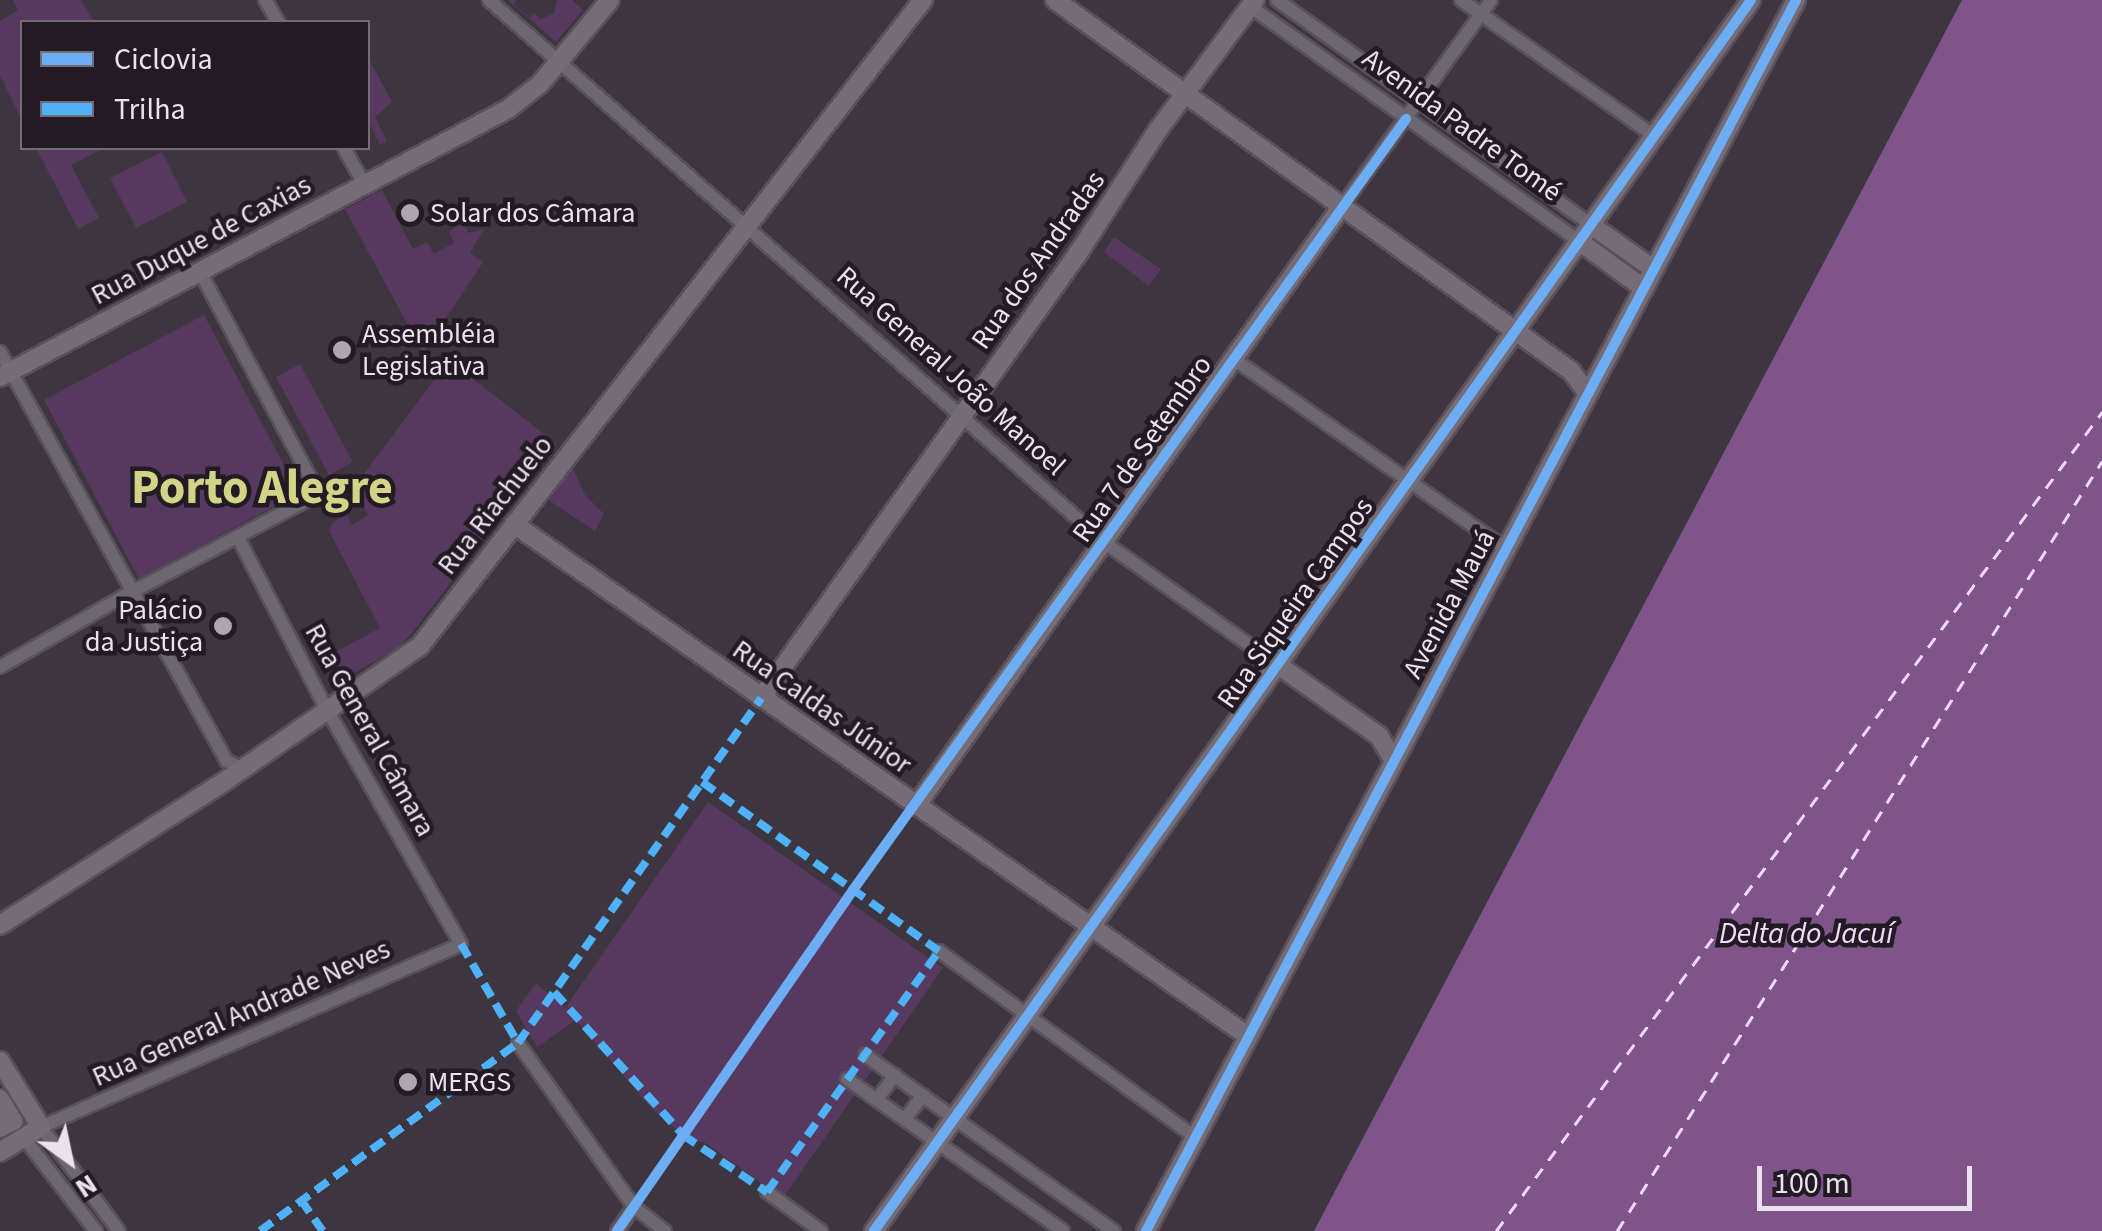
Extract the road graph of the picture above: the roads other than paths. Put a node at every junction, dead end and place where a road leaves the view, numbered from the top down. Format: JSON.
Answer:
{"nodes":[{"id":1,"x":489,"y":0,"type":"edge"},
{"id":2,"x":610,"y":0,"type":"edge"},
{"id":3,"x":923,"y":0,"type":"edge"},
{"id":4,"x":1055,"y":0,"type":"edge"},
{"id":5,"x":1277,"y":0,"type":"edge"},
{"id":6,"x":1461,"y":0,"type":"edge"},
{"id":7,"x":1491,"y":0,"type":"edge"},
{"id":8,"x":1751,"y":0,"type":"edge"},
{"id":9,"x":1796,"y":0,"type":"edge"},
{"id":10,"x":1253,"y":3,"type":"edge"},
{"id":11,"x":1481,"y":14,"type":"junction"},
{"id":12,"x":1342,"y":46,"type":"junction"},
{"id":13,"x":560,"y":61,"type":"junction"},
{"id":14,"x":1330,"y":63,"type":"junction"},
{"id":15,"x":1188,"y":97,"type":"junction"},
{"id":16,"x":1418,"y":102,"type":"junction"},
{"id":17,"x":1406,"y":119,"type":"junction"},
{"id":18,"x":1656,"y":137,"type":"junction"},
{"id":19,"x":345,"y":150,"type":"edge"},
{"id":20,"x":1492,"y":155,"type":"junction"},
{"id":21,"x":1480,"y":172,"type":"junction"},
{"id":22,"x":1529,"y":181,"type":"junction"},
{"id":23,"x":364,"y":184,"type":"junction"},
{"id":24,"x":1517,"y":199,"type":"junction"},
{"id":25,"x":1342,"y":206,"type":"junction"},
{"id":26,"x":1592,"y":225,"type":"junction"},
{"id":27,"x":748,"y":226,"type":"junction"},
{"id":28,"x":1580,"y":242,"type":"junction"},
{"id":29,"x":1652,"y":268,"type":"junction"},
{"id":30,"x":200,"y":272,"type":"junction"},
{"id":31,"x":1642,"y":287,"type":"junction"},
{"id":32,"x":1515,"y":332,"type":"junction"},
{"id":33,"x":0,"y":352,"type":"edge"},
{"id":34,"x":1234,"y":359,"type":"junction"},
{"id":35,"x":5,"y":374,"type":"edge"},
{"id":36,"x":1586,"y":391,"type":"junction"},
{"id":37,"x":961,"y":419,"type":"junction"},
{"id":38,"x":1409,"y":482,"type":"junction"},
{"id":39,"x":514,"y":524,"type":"junction"},
{"id":40,"x":238,"y":538,"type":"junction"},
{"id":41,"x":1104,"y":542,"type":"junction"},
{"id":42,"x":1505,"y":548,"type":"junction"},
{"id":43,"x":132,"y":592,"type":"junction"},
{"id":44,"x":1278,"y":665,"type":"junction"},
{"id":45,"x":0,"y":667,"type":"edge"},
{"id":46,"x":761,"y":698,"type":"junction"},
{"id":47,"x":328,"y":712,"type":"junction"},
{"id":48,"x":1393,"y":759,"type":"junction"},
{"id":49,"x":243,"y":768,"type":"junction"},
{"id":50,"x":916,"y":806,"type":"junction"},
{"id":51,"x":0,"y":925,"type":"edge"},
{"id":52,"x":1091,"y":927,"type":"junction"},
{"id":53,"x":462,"y":944,"type":"joint"},
{"id":54,"x":940,"y":952,"type":"dead end"},
{"id":55,"x":1028,"y":1016,"type":"junction"},
{"id":56,"x":1248,"y":1036,"type":"junction"},
{"id":57,"x":518,"y":1042,"type":"dead end"},
{"id":58,"x":865,"y":1054,"type":"dead end"},
{"id":59,"x":0,"y":1061,"type":"edge"},
{"id":60,"x":895,"y":1075,"type":"junction"},
{"id":61,"x":847,"y":1079,"type":"dead end"},
{"id":62,"x":923,"y":1095,"type":"junction"},
{"id":63,"x":0,"y":1098,"type":"edge"},
{"id":64,"x":877,"y":1100,"type":"junction"},
{"id":65,"x":955,"y":1118,"type":"junction"},
{"id":66,"x":906,"y":1120,"type":"junction"},
{"id":67,"x":7,"y":1125,"type":"edge"},
{"id":68,"x":40,"y":1126,"type":"junction"},
{"id":69,"x":1195,"y":1136,"type":"junction"},
{"id":70,"x":24,"y":1138,"type":"junction"},
{"id":71,"x":938,"y":1142,"type":"junction"},
{"id":72,"x":0,"y":1152,"type":"edge"},
{"id":73,"x":767,"y":1192,"type":"dead end"},
{"id":74,"x":634,"y":1208,"type":"junction"},
{"id":75,"x":96,"y":1231,"type":"edge"},
{"id":76,"x":120,"y":1231,"type":"edge"},
{"id":77,"x":618,"y":1231,"type":"edge"},
{"id":78,"x":665,"y":1231,"type":"edge"},
{"id":79,"x":821,"y":1231,"type":"edge"},
{"id":80,"x":874,"y":1231,"type":"edge"},
{"id":81,"x":1063,"y":1231,"type":"edge"},
{"id":82,"x":1114,"y":1231,"type":"edge"},
{"id":83,"x":1146,"y":1231,"type":"edge"}],
"edges":[{"from":1,"to":13,"type":"street","name":"Rua General João Manoel"},
{"from":2,"to":13,"type":"street","name":"Rua Duque de Caxias"},
{"from":3,"to":27,"type":"street","name":"Rua Riachuelo"},
{"from":4,"to":15,"type":"street"},
{"from":5,"to":12,"type":"street","name":"Avenida Padre Tomé"},
{"from":6,"to":11,"type":"street"},
{"from":7,"to":11,"type":"street","name":"Rua 7 de Setembro"},
{"from":8,"to":18,"type":"street","name":"Rua Siqueira Campos"},
{"from":9,"to":29,"type":"street","name":"Avenida Mauá"},
{"from":10,"to":14,"type":"street","name":"Avenida Padre Tomé"},
{"from":10,"to":15,"type":"street","name":"Rua dos Andradas"},
{"from":11,"to":16,"type":"street","name":"Rua 7 de Setembro"},
{"from":11,"to":18,"type":"street"},
{"from":12,"to":14,"type":"street"},
{"from":12,"to":16,"type":"street","name":"Avenida Padre Tomé"},
{"from":13,"to":23,"type":"street","name":"Rua Duque de Caxias"},
{"from":13,"to":27,"type":"street","name":"Rua General João Manoel"},
{"from":14,"to":17,"type":"street","name":"Avenida Padre Tomé"},
{"from":15,"to":25,"type":"street"},
{"from":15,"to":37,"type":"street","name":"Rua dos Andradas"},
{"from":16,"to":17,"type":"street","name":"Rua 7 de Setembro"},
{"from":16,"to":20,"type":"street","name":"Avenida Padre Tomé"},
{"from":17,"to":21,"type":"street","name":"Avenida Padre Tomé"},
{"from":17,"to":25,"type":"street","name":"Rua 7 de Setembro"},
{"from":18,"to":26,"type":"street","name":"Rua Siqueira Campos"},
{"from":19,"to":23,"type":"street"},
{"from":20,"to":21,"type":"street"},
{"from":20,"to":22,"type":"street","name":"Avenida Padre Tomé"},
{"from":21,"to":24,"type":"street","name":"Avenida Padre Tomé"},
{"from":22,"to":24,"type":"street"},
{"from":22,"to":26,"type":"street","name":"Avenida Padre Tomé"},
{"from":23,"to":30,"type":"street","name":"Rua Duque de Caxias"},
{"from":24,"to":28,"type":"street","name":"Avenida Padre Tomé"},
{"from":25,"to":32,"type":"street"},
{"from":25,"to":34,"type":"street","name":"Rua 7 de Setembro"},
{"from":26,"to":28,"type":"street","name":"Rua Siqueira Campos"},
{"from":26,"to":29,"type":"street","name":"Avenida Padre Tomé"},
{"from":27,"to":37,"type":"street","name":"Rua General João Manoel"},
{"from":27,"to":39,"type":"street","name":"Rua Riachuelo"},
{"from":28,"to":31,"type":"street","name":"Avenida Padre Tomé"},
{"from":28,"to":32,"type":"street","name":"Rua Siqueira Campos"},
{"from":29,"to":31,"type":"street","name":"Avenida Mauá"},
{"from":30,"to":35,"type":"street","name":"Rua Duque de Caxias"},
{"from":30,"to":40,"type":"street"},
{"from":31,"to":36,"type":"street","name":"Avenida Mauá"},
{"from":32,"to":36,"type":"street"},
{"from":32,"to":38,"type":"street","name":"Rua Siqueira Campos"},
{"from":33,"to":35,"type":"street"},
{"from":34,"to":38,"type":"street"},
{"from":34,"to":41,"type":"street","name":"Rua 7 de Setembro"},
{"from":35,"to":43,"type":"street"},
{"from":36,"to":42,"type":"street","name":"Avenida Mauá"},
{"from":37,"to":41,"type":"street","name":"Rua General João Manoel"},
{"from":37,"to":46,"type":"street","name":"Rua dos Andradas"},
{"from":38,"to":42,"type":"street"},
{"from":38,"to":44,"type":"street","name":"Rua Siqueira Campos"},
{"from":39,"to":46,"type":"street","name":"Rua Caldas Júnior"},
{"from":39,"to":47,"type":"street","name":"Rua Riachuelo"},
{"from":40,"to":43,"type":"street"},
{"from":40,"to":47,"type":"street","name":"Rua General Câmara"},
{"from":41,"to":44,"type":"street","name":"Rua General João Manoel"},
{"from":41,"to":50,"type":"street","name":"Rua 7 de Setembro"},
{"from":42,"to":48,"type":"street","name":"Avenida Mauá"},
{"from":43,"to":45,"type":"street"},
{"from":43,"to":49,"type":"street"},
{"from":44,"to":48,"type":"street","name":"Rua General João Manoel"},
{"from":44,"to":52,"type":"street","name":"Rua Siqueira Campos"},
{"from":46,"to":50,"type":"street","name":"Rua Caldas Júnior"},
{"from":47,"to":49,"type":"street","name":"Rua Riachuelo"},
{"from":47,"to":53,"type":"street","name":"Rua General Câmara"},
{"from":48,"to":56,"type":"street","name":"Avenida Mauá"},
{"from":49,"to":51,"type":"street","name":"Rua Riachuelo"},
{"from":50,"to":52,"type":"street","name":"Rua Caldas Júnior"},
{"from":52,"to":55,"type":"street","name":"Rua Siqueira Campos"},
{"from":52,"to":56,"type":"street","name":"Rua Caldas Júnior"},
{"from":53,"to":68,"type":"street","name":"Rua General Andrade Neves"},
{"from":54,"to":55,"type":"street"},
{"from":55,"to":65,"type":"street","name":"Rua Siqueira Campos"},
{"from":55,"to":69,"type":"street"},
{"from":56,"to":69,"type":"street","name":"Avenida Mauá"},
{"from":57,"to":74,"type":"street"},
{"from":58,"to":60,"type":"street"},
{"from":59,"to":68,"type":"street"},
{"from":60,"to":62,"type":"street"},
{"from":60,"to":64,"type":"street"},
{"from":61,"to":64,"type":"street"},
{"from":62,"to":65,"type":"street"},
{"from":62,"to":66,"type":"street"},
{"from":63,"to":67,"type":"street"},
{"from":64,"to":66,"type":"street"},
{"from":65,"to":71,"type":"street","name":"Rua Siqueira Campos"},
{"from":65,"to":82,"type":"street"},
{"from":66,"to":71,"type":"street"},
{"from":68,"to":70,"type":"street"},
{"from":68,"to":76,"type":"street"},
{"from":69,"to":83,"type":"street","name":"Avenida Mauá"},
{"from":70,"to":72,"type":"street"},
{"from":70,"to":75,"type":"street"},
{"from":71,"to":80,"type":"street","name":"Rua Siqueira Campos"},
{"from":71,"to":81,"type":"street"},
{"from":73,"to":79,"type":"street"},
{"from":74,"to":77,"type":"street"},
{"from":74,"to":78,"type":"street"}]}
